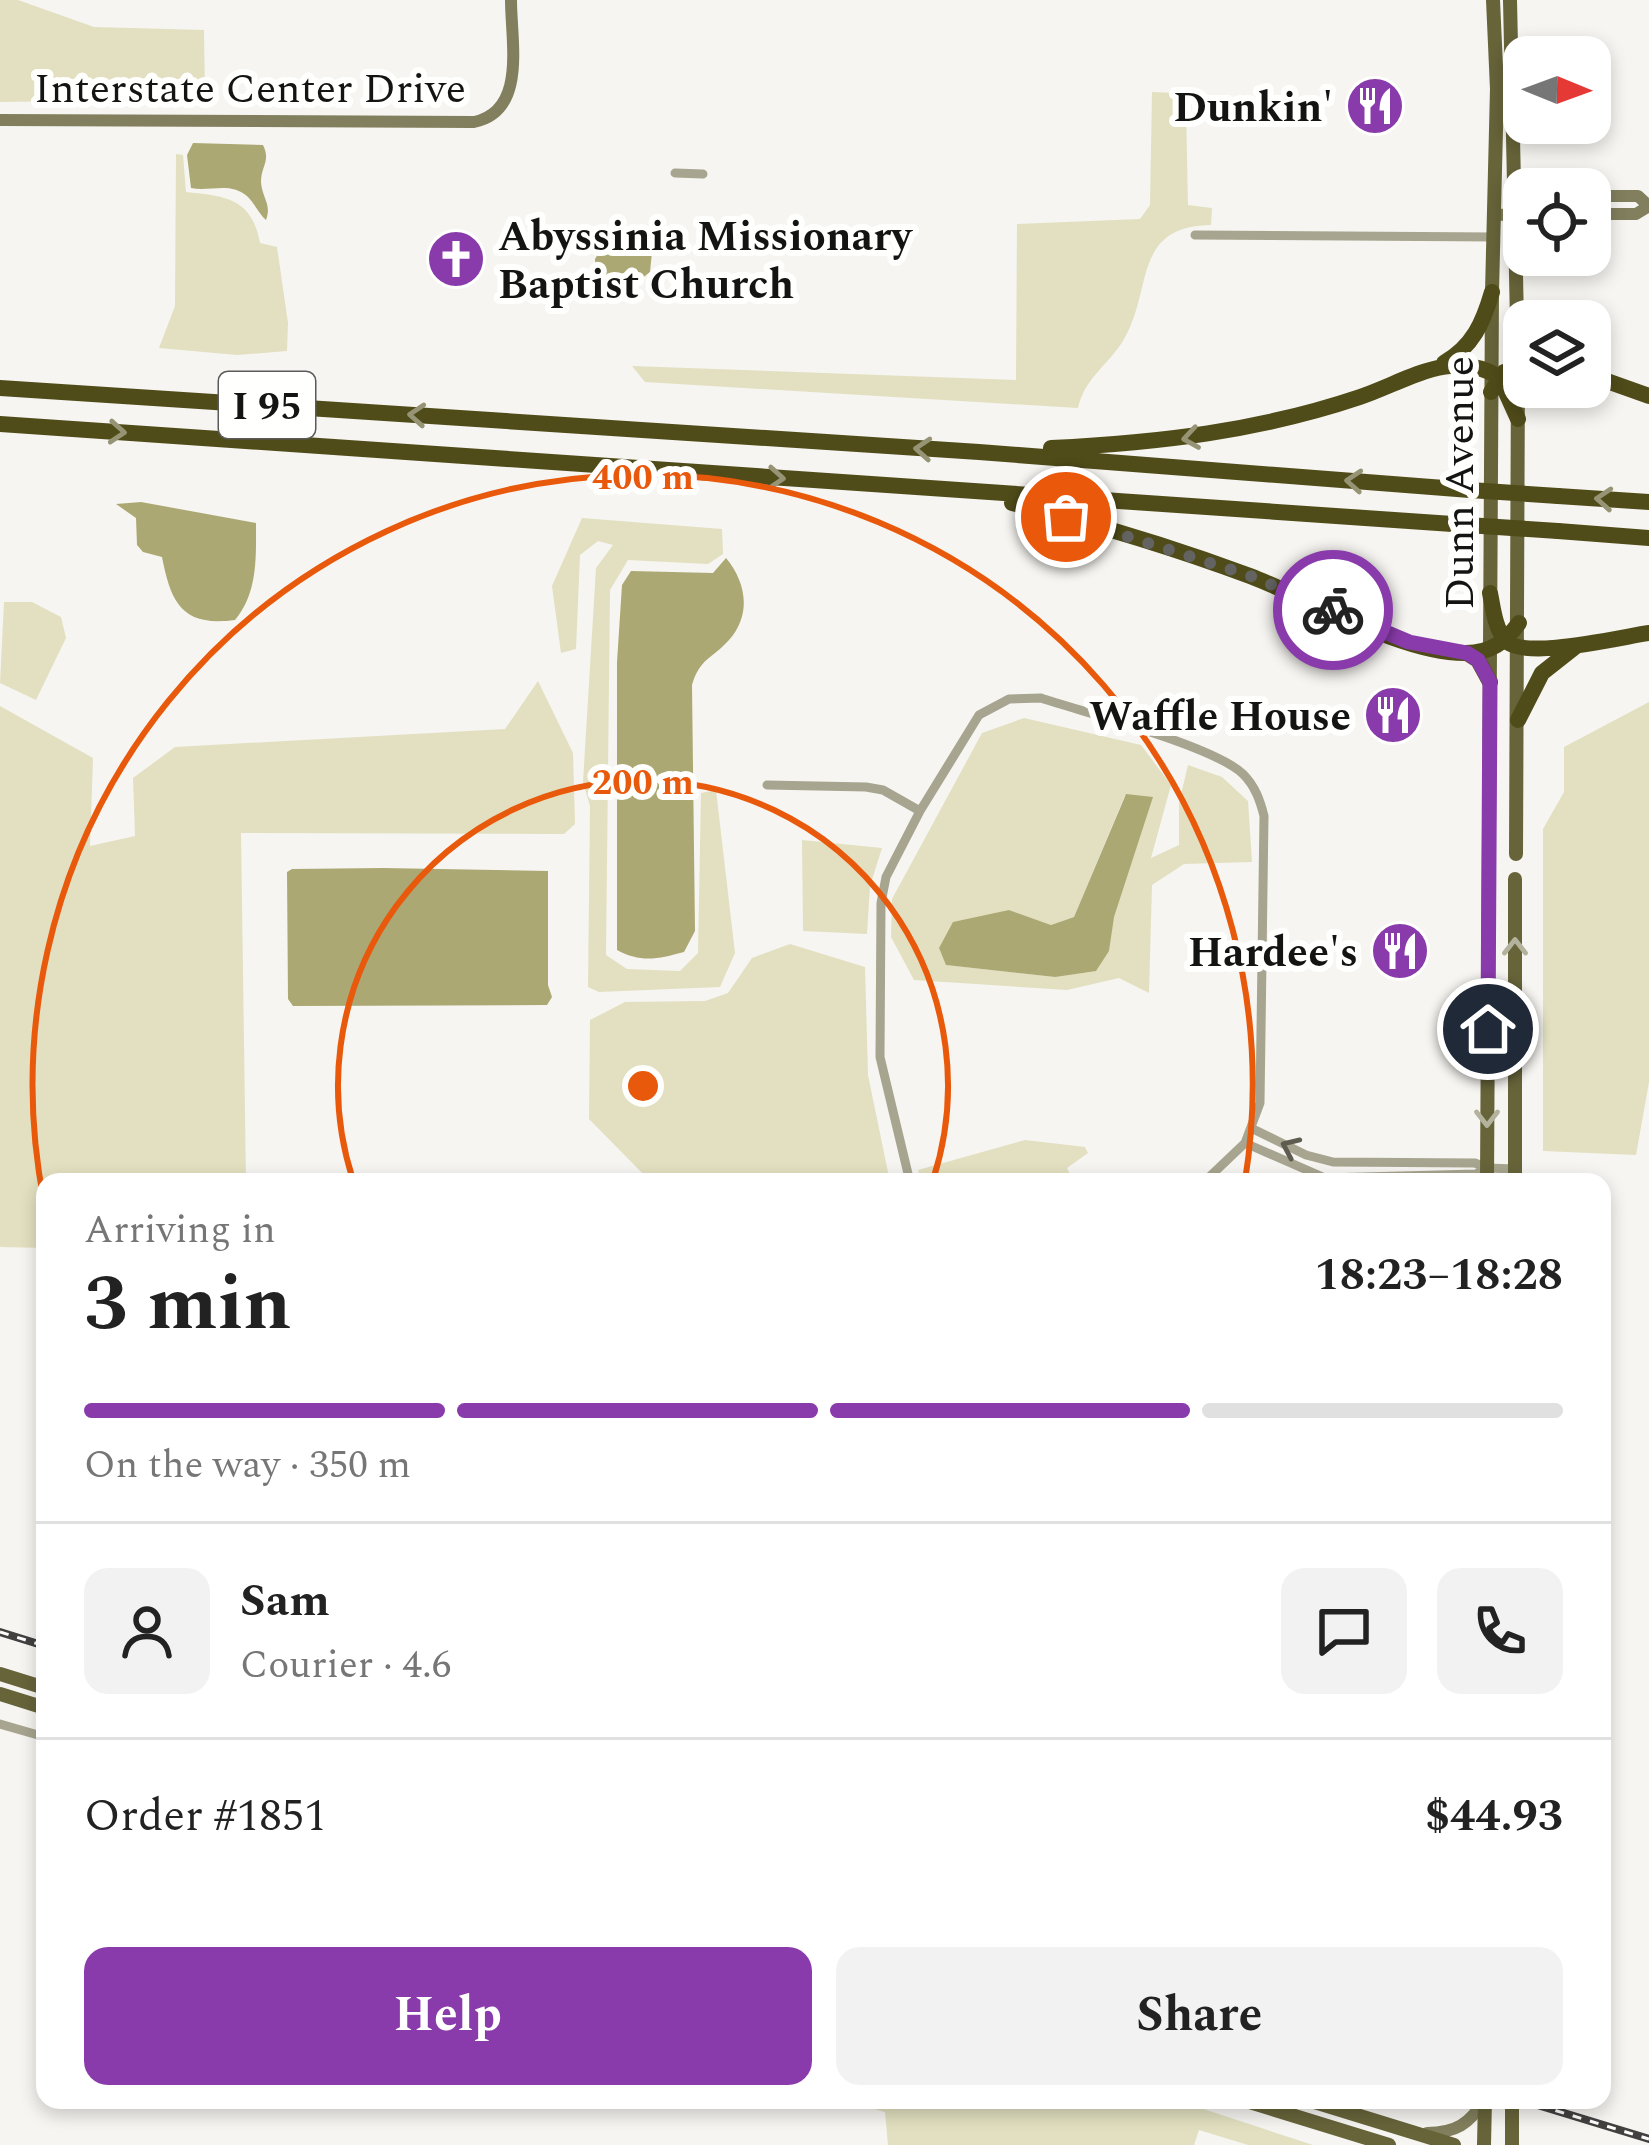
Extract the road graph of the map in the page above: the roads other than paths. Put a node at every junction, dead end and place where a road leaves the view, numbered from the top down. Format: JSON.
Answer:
{"nodes":[{"id":1,"x":511,"y":0,"type":"edge"},
{"id":2,"x":1493,"y":0,"type":"edge"},
{"id":3,"x":1510,"y":0,"type":"edge"},
{"id":4,"x":0,"y":120,"type":"edge"},
{"id":5,"x":1518,"y":168,"type":"edge"},
{"id":6,"x":675,"y":173,"type":"dead end"},
{"id":7,"x":704,"y":174,"type":"dead end"},
{"id":8,"x":1611,"y":196,"type":"edge"},
{"id":9,"x":1503,"y":204,"type":"edge"},
{"id":10,"x":1649,"y":206,"type":"edge"},
{"id":11,"x":1496,"y":207,"type":"junction"},
{"id":12,"x":1503,"y":209,"type":"edge"},
{"id":13,"x":1611,"y":214,"type":"edge"},
{"id":14,"x":1195,"y":235,"type":"dead end"},
{"id":15,"x":1495,"y":237,"type":"junction"},
{"id":16,"x":1492,"y":292,"type":"junction"},
{"id":17,"x":1435,"y":368,"type":"junction"},
{"id":18,"x":1503,"y":376,"type":"edge"},
{"id":19,"x":1494,"y":380,"type":"junction"},
{"id":20,"x":1611,"y":382,"type":"edge"},
{"id":21,"x":0,"y":388,"type":"edge"},
{"id":22,"x":1649,"y":396,"type":"edge"},
{"id":23,"x":1519,"y":408,"type":"edge"},
{"id":24,"x":1518,"y":418,"type":"junction"},
{"id":25,"x":0,"y":424,"type":"edge"},
{"id":26,"x":979,"y":452,"type":"junction"},
{"id":27,"x":970,"y":493,"type":"junction"},
{"id":28,"x":1649,"y":502,"type":"edge"},
{"id":29,"x":1649,"y":538,"type":"edge"},
{"id":30,"x":1490,"y":593,"type":"joint"},
{"id":31,"x":1519,"y":623,"type":"joint"},
{"id":32,"x":1649,"y":633,"type":"edge"},
{"id":33,"x":1581,"y":642,"type":"junction"},
{"id":34,"x":1505,"y":646,"type":"junction"},
{"id":35,"x":1467,"y":653,"type":"junction"},
{"id":36,"x":1490,"y":682,"type":"junction"},
{"id":37,"x":1518,"y":720,"type":"junction"},
{"id":38,"x":767,"y":785,"type":"dead end"},
{"id":39,"x":920,"y":811,"type":"junction"},
{"id":40,"x":1516,"y":854,"type":"joint"},
{"id":41,"x":1489,"y":879,"type":"junction"},
{"id":42,"x":1515,"y":879,"type":"junction"},
{"id":43,"x":1253,"y":1129,"type":"junction"},
{"id":44,"x":1245,"y":1143,"type":"junction"},
{"id":45,"x":908,"y":1173,"type":"edge"},
{"id":46,"x":1213,"y":1173,"type":"edge"},
{"id":47,"x":1314,"y":1173,"type":"edge"},
{"id":48,"x":1485,"y":1173,"type":"edge"},
{"id":49,"x":1487,"y":1173,"type":"edge"},
{"id":50,"x":1515,"y":1173,"type":"edge"},
{"id":51,"x":0,"y":1674,"type":"edge"},
{"id":52,"x":36,"y":1685,"type":"edge"},
{"id":53,"x":0,"y":1694,"type":"edge"},
{"id":54,"x":36,"y":1705,"type":"edge"},
{"id":55,"x":0,"y":1724,"type":"edge"},
{"id":56,"x":36,"y":1734,"type":"edge"},
{"id":57,"x":1272,"y":2109,"type":"edge"},
{"id":58,"x":1337,"y":2109,"type":"edge"},
{"id":59,"x":1478,"y":2109,"type":"edge"},
{"id":60,"x":1484,"y":2109,"type":"edge"},
{"id":61,"x":1512,"y":2109,"type":"edge"},
{"id":62,"x":1416,"y":2133,"type":"junction"},
{"id":63,"x":1389,"y":2145,"type":"edge"},
{"id":64,"x":1454,"y":2145,"type":"edge"},
{"id":65,"x":1484,"y":2145,"type":"edge"},
{"id":66,"x":1512,"y":2145,"type":"edge"}],
"edges":[{"from":1,"to":4,"type":"street","name":"Interstate Center Drive"},
{"from":2,"to":11,"type":"main road","name":"Dunn Avenue"},
{"from":3,"to":5,"type":"main road","name":"Dunn Avenue"},
{"from":6,"to":7,"type":"street"},
{"from":8,"to":10,"type":"street"},
{"from":9,"to":11,"type":"street"},
{"from":10,"to":13,"type":"street"},
{"from":11,"to":12,"type":"street"},
{"from":11,"to":15,"type":"main road","name":"Dunn Avenue"},
{"from":14,"to":15,"type":"street"},
{"from":15,"to":16,"type":"main road","name":"Dunn Avenue"},
{"from":16,"to":17,"type":"highway"},
{"from":16,"to":19,"type":"main road","name":"Dunn Avenue"},
{"from":17,"to":19,"type":"highway"},
{"from":17,"to":26,"type":"highway","one_way":true},
{"from":18,"to":19,"type":"highway"},
{"from":19,"to":24,"type":"highway"},
{"from":19,"to":30,"type":"main road","name":"Dunn Avenue"},
{"from":20,"to":22,"type":"highway"},
{"from":26,"to":21,"type":"highway","number":"I 95","one_way":true},
{"from":23,"to":24,"type":"main road","name":"Dunn Avenue"},
{"from":24,"to":31,"type":"main road","name":"Dunn Avenue"},
{"from":25,"to":27,"type":"highway","number":"I 95","one_way":true},
{"from":28,"to":26,"type":"highway","number":"I 95","one_way":true,"bridge":true},
{"from":27,"to":29,"type":"highway","number":"I 95","bridge":true},
{"from":27,"to":35,"type":"highway"},
{"from":30,"to":34,"type":"highway"},
{"from":31,"to":34,"type":"highway"},
{"from":32,"to":33,"type":"highway"},
{"from":33,"to":34,"type":"highway"},
{"from":33,"to":37,"type":"highway"},
{"from":34,"to":35,"type":"highway"},
{"from":34,"to":36,"type":"main road","name":"Dunn Avenue"},
{"from":34,"to":37,"type":"main road","name":"Dunn Avenue"},
{"from":35,"to":36,"type":"highway"},
{"from":36,"to":41,"type":"main road","name":"Dunn Avenue"},
{"from":37,"to":40,"type":"main road","name":"Dunn Avenue"},
{"from":38,"to":39,"type":"street"},
{"from":39,"to":43,"type":"street"},
{"from":39,"to":45,"type":"street"},
{"from":40,"to":42,"type":"street","name":"Dunn Avenue"},
{"from":41,"to":42,"type":"street"},
{"from":41,"to":49,"type":"main road","name":"Dunn Avenue","one_way":true},
{"from":50,"to":42,"type":"main road","name":"Dunn Avenue","one_way":true},
{"from":43,"to":44,"type":"street"},
{"from":48,"to":43,"type":"street","one_way":true},
{"from":44,"to":46,"type":"street"},
{"from":44,"to":47,"type":"street"},
{"from":51,"to":52,"type":"main road"},
{"from":53,"to":54,"type":"main road"},
{"from":55,"to":56,"type":"street"},
{"from":57,"to":63,"type":"main road"},
{"from":58,"to":62,"type":"main road"},
{"from":59,"to":62,"type":"street"},
{"from":60,"to":65,"type":"main road"},
{"from":61,"to":66,"type":"main road"},
{"from":62,"to":64,"type":"main road"}]}
